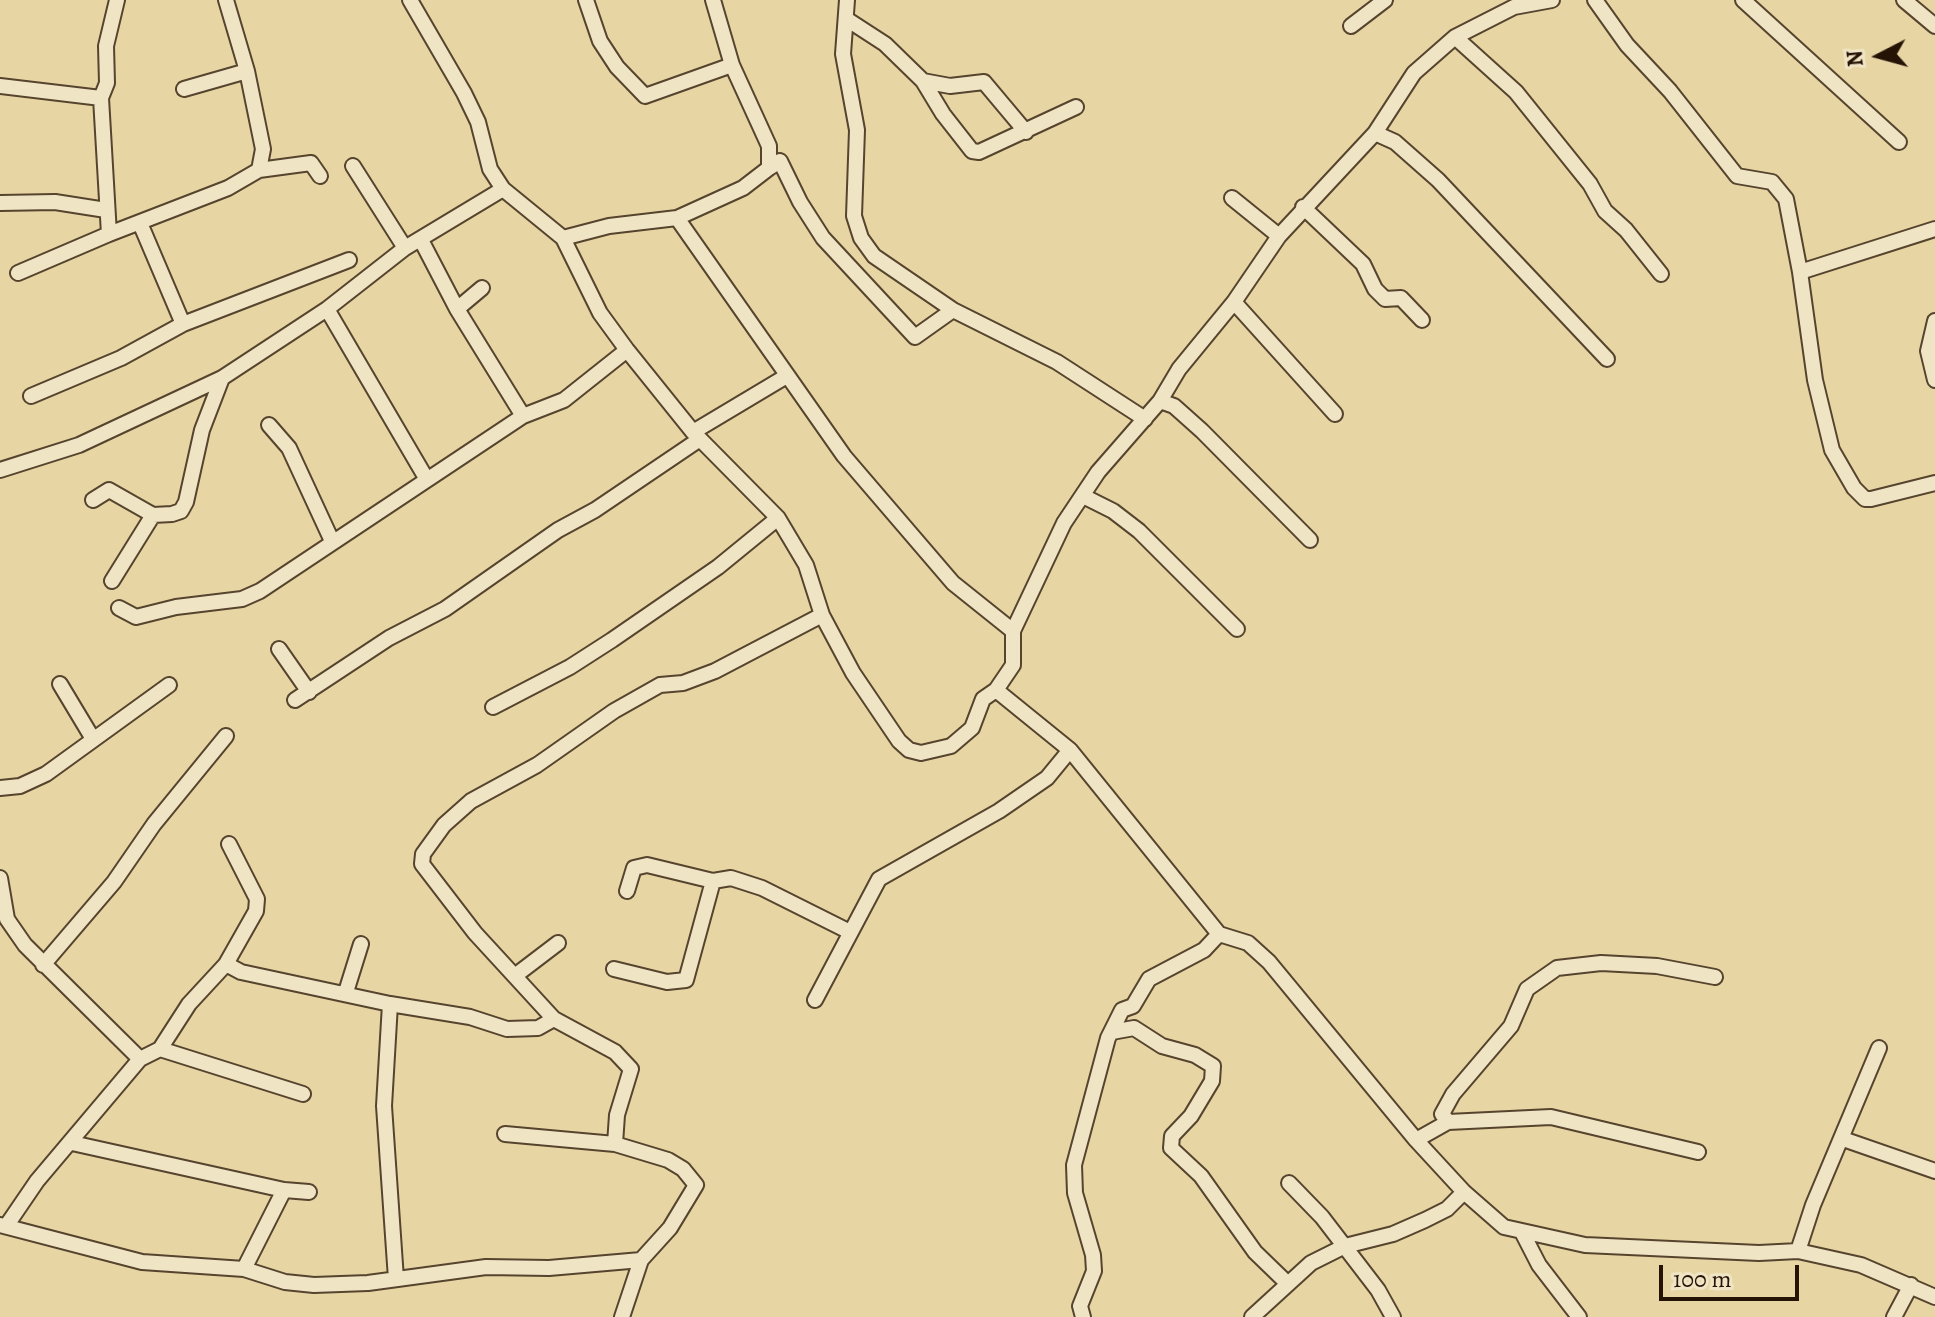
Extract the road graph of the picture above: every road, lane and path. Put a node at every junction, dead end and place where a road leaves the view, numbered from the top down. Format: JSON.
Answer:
{"nodes":[{"id":1,"x":117,"y":0,"type":"edge"},
{"id":2,"x":226,"y":0,"type":"edge"},
{"id":3,"x":410,"y":0,"type":"edge"},
{"id":4,"x":586,"y":0,"type":"edge"},
{"id":5,"x":713,"y":0,"type":"edge"},
{"id":6,"x":847,"y":0,"type":"edge"},
{"id":7,"x":1385,"y":0,"type":"edge"},
{"id":8,"x":1552,"y":0,"type":"edge"},
{"id":9,"x":1595,"y":0,"type":"edge"},
{"id":10,"x":1743,"y":0,"type":"edge"},
{"id":11,"x":1904,"y":0,"type":"edge"},
{"id":12,"x":848,"y":20,"type":"junction"},
{"id":13,"x":1351,"y":26,"type":"dead end"},
{"id":14,"x":1935,"y":26,"type":"edge"},
{"id":15,"x":1455,"y":37,"type":"junction"},
{"id":16,"x":732,"y":65,"type":"junction"},
{"id":17,"x":247,"y":71,"type":"junction"},
{"id":18,"x":923,"y":81,"type":"junction"},
{"id":19,"x":0,"y":86,"type":"edge"},
{"id":20,"x":184,"y":89,"type":"dead end"},
{"id":21,"x":101,"y":98,"type":"junction"},
{"id":22,"x":1076,"y":107,"type":"dead end"},
{"id":23,"x":1026,"y":132,"type":"junction"},
{"id":24,"x":1375,"y":133,"type":"junction"},
{"id":25,"x":1899,"y":142,"type":"dead end"},
{"id":26,"x":353,"y":166,"type":"dead end"},
{"id":27,"x":769,"y":168,"type":"junction"},
{"id":28,"x":259,"y":170,"type":"junction"},
{"id":29,"x":320,"y":176,"type":"dead end"},
{"id":30,"x":503,"y":189,"type":"junction"},
{"id":31,"x":1232,"y":198,"type":"dead end"},
{"id":32,"x":0,"y":203,"type":"edge"},
{"id":33,"x":1303,"y":207,"type":"junction"},
{"id":34,"x":106,"y":210,"type":"junction"},
{"id":35,"x":677,"y":218,"type":"junction"},
{"id":36,"x":140,"y":223,"type":"junction"},
{"id":37,"x":1935,"y":229,"type":"edge"},
{"id":38,"x":109,"y":234,"type":"junction"},
{"id":39,"x":1279,"y":236,"type":"junction"},
{"id":40,"x":563,"y":238,"type":"junction"},
{"id":41,"x":421,"y":240,"type":"junction"},
{"id":42,"x":405,"y":248,"type":"junction"},
{"id":43,"x":349,"y":260,"type":"dead end"},
{"id":44,"x":1800,"y":272,"type":"junction"},
{"id":45,"x":18,"y":273,"type":"dead end"},
{"id":46,"x":1661,"y":274,"type":"dead end"},
{"id":47,"x":482,"y":288,"type":"dead end"},
{"id":48,"x":1234,"y":302,"type":"junction"},
{"id":49,"x":327,"y":309,"type":"junction"},
{"id":50,"x":457,"y":309,"type":"junction"},
{"id":51,"x":953,"y":310,"type":"junction"},
{"id":52,"x":1422,"y":320,"type":"dead end"},
{"id":53,"x":1935,"y":321,"type":"edge"},
{"id":54,"x":183,"y":324,"type":"junction"},
{"id":55,"x":627,"y":350,"type":"junction"},
{"id":56,"x":1607,"y":359,"type":"dead end"},
{"id":57,"x":785,"y":377,"type":"junction"},
{"id":58,"x":222,"y":378,"type":"junction"},
{"id":59,"x":1935,"y":380,"type":"edge"},
{"id":60,"x":31,"y":396,"type":"dead end"},
{"id":61,"x":1160,"y":401,"type":"junction"},
{"id":62,"x":1335,"y":414,"type":"dead end"},
{"id":63,"x":523,"y":416,"type":"junction"},
{"id":64,"x":1145,"y":419,"type":"junction"},
{"id":65,"x":269,"y":425,"type":"dead end"},
{"id":66,"x":696,"y":436,"type":"junction"},
{"id":67,"x":0,"y":470,"type":"edge"},
{"id":68,"x":426,"y":478,"type":"junction"},
{"id":69,"x":1935,"y":483,"type":"edge"},
{"id":70,"x":1083,"y":496,"type":"junction"},
{"id":71,"x":93,"y":500,"type":"dead end"},
{"id":72,"x":153,"y":515,"type":"junction"},
{"id":73,"x":778,"y":518,"type":"junction"},
{"id":74,"x":1310,"y":540,"type":"dead end"},
{"id":75,"x":332,"y":541,"type":"junction"},
{"id":76,"x":112,"y":581,"type":"dead end"},
{"id":77,"x":119,"y":608,"type":"dead end"},
{"id":78,"x":822,"y":615,"type":"junction"},
{"id":79,"x":1237,"y":629,"type":"dead end"},
{"id":80,"x":1013,"y":631,"type":"junction"},
{"id":81,"x":279,"y":649,"type":"dead end"},
{"id":82,"x":60,"y":684,"type":"dead end"},
{"id":83,"x":169,"y":685,"type":"dead end"},
{"id":84,"x":996,"y":690,"type":"junction"},
{"id":85,"x":309,"y":692,"type":"junction"},
{"id":86,"x":295,"y":700,"type":"dead end"},
{"id":87,"x":493,"y":707,"type":"dead end"},
{"id":88,"x":226,"y":736,"type":"dead end"},
{"id":89,"x":93,"y":739,"type":"junction"},
{"id":90,"x":1070,"y":750,"type":"junction"},
{"id":91,"x":0,"y":787,"type":"edge"},
{"id":92,"x":229,"y":844,"type":"dead end"},
{"id":93,"x":0,"y":878,"type":"edge"},
{"id":94,"x":713,"y":881,"type":"junction"},
{"id":95,"x":627,"y":891,"type":"dead end"},
{"id":96,"x":850,"y":932,"type":"junction"},
{"id":97,"x":1219,"y":934,"type":"junction"},
{"id":98,"x":558,"y":943,"type":"dead end"},
{"id":99,"x":361,"y":944,"type":"dead end"},
{"id":100,"x":226,"y":964,"type":"junction"},
{"id":101,"x":43,"y":965,"type":"junction"},
{"id":102,"x":614,"y":969,"type":"dead end"},
{"id":103,"x":516,"y":975,"type":"junction"},
{"id":104,"x":1715,"y":977,"type":"dead end"},
{"id":105,"x":346,"y":992,"type":"junction"},
{"id":106,"x":815,"y":1000,"type":"dead end"},
{"id":107,"x":390,"y":1004,"type":"junction"},
{"id":108,"x":554,"y":1019,"type":"junction"},
{"id":109,"x":1112,"y":1032,"type":"junction"},
{"id":110,"x":1879,"y":1048,"type":"dead end"},
{"id":111,"x":160,"y":1049,"type":"junction"},
{"id":112,"x":140,"y":1059,"type":"junction"},
{"id":113,"x":303,"y":1094,"type":"dead end"},
{"id":114,"x":1448,"y":1122,"type":"junction"},
{"id":115,"x":505,"y":1134,"type":"dead end"},
{"id":116,"x":1843,"y":1139,"type":"junction"},
{"id":117,"x":1416,"y":1140,"type":"junction"},
{"id":118,"x":72,"y":1143,"type":"junction"},
{"id":119,"x":615,"y":1144,"type":"junction"},
{"id":120,"x":1698,"y":1152,"type":"dead end"},
{"id":121,"x":1935,"y":1171,"type":"edge"},
{"id":122,"x":1289,"y":1183,"type":"dead end"},
{"id":123,"x":284,"y":1190,"type":"junction"},
{"id":124,"x":309,"y":1192,"type":"dead end"},
{"id":125,"x":1464,"y":1192,"type":"junction"},
{"id":126,"x":3,"y":1225,"type":"edge"},
{"id":127,"x":1522,"y":1232,"type":"junction"},
{"id":128,"x":1345,"y":1246,"type":"junction"},
{"id":129,"x":1798,"y":1251,"type":"junction"},
{"id":130,"x":641,"y":1260,"type":"junction"},
{"id":131,"x":244,"y":1269,"type":"junction"},
{"id":132,"x":396,"y":1279,"type":"junction"},
{"id":133,"x":1287,"y":1283,"type":"junction"},
{"id":134,"x":1911,"y":1285,"type":"junction"},
{"id":135,"x":1935,"y":1297,"type":"edge"},
{"id":136,"x":622,"y":1317,"type":"edge"},
{"id":137,"x":1083,"y":1317,"type":"edge"},
{"id":138,"x":1252,"y":1317,"type":"edge"},
{"id":139,"x":1393,"y":1317,"type":"edge"},
{"id":140,"x":1579,"y":1317,"type":"edge"},
{"id":141,"x":1894,"y":1317,"type":"edge"}],
"edges":[{"from":1,"to":21,"type":"street"},
{"from":2,"to":17,"type":"street"},
{"from":3,"to":30,"type":"street"},
{"from":4,"to":16,"type":"street"},
{"from":5,"to":16,"type":"street"},
{"from":6,"to":12,"type":"street"},
{"from":7,"to":13,"type":"street"},
{"from":8,"to":15,"type":"street"},
{"from":9,"to":44,"type":"street"},
{"from":10,"to":25,"type":"street"},
{"from":11,"to":14,"type":"street"},
{"from":12,"to":18,"type":"street"},
{"from":12,"to":51,"type":"street"},
{"from":15,"to":24,"type":"street"},
{"from":15,"to":46,"type":"street"},
{"from":16,"to":27,"type":"street"},
{"from":17,"to":20,"type":"street"},
{"from":17,"to":28,"type":"street"},
{"from":18,"to":23,"type":"street"},
{"from":18,"to":23,"type":"street"},
{"from":19,"to":21,"type":"street"},
{"from":21,"to":34,"type":"street"},
{"from":22,"to":23,"type":"street"},
{"from":24,"to":33,"type":"street"},
{"from":24,"to":56,"type":"street"},
{"from":26,"to":42,"type":"street"},
{"from":27,"to":35,"type":"street"},
{"from":27,"to":51,"type":"street"},
{"from":28,"to":29,"type":"street"},
{"from":28,"to":36,"type":"street"},
{"from":30,"to":40,"type":"street"},
{"from":30,"to":41,"type":"street"},
{"from":31,"to":39,"type":"street"},
{"from":32,"to":34,"type":"street"},
{"from":33,"to":39,"type":"street"},
{"from":33,"to":52,"type":"street"},
{"from":34,"to":38,"type":"street"},
{"from":35,"to":40,"type":"street"},
{"from":35,"to":57,"type":"street"},
{"from":36,"to":38,"type":"street"},
{"from":36,"to":54,"type":"street"},
{"from":37,"to":44,"type":"street"},
{"from":38,"to":45,"type":"street"},
{"from":39,"to":48,"type":"street"},
{"from":40,"to":55,"type":"street"},
{"from":41,"to":42,"type":"street"},
{"from":41,"to":50,"type":"street"},
{"from":42,"to":49,"type":"street"},
{"from":43,"to":54,"type":"street"},
{"from":44,"to":69,"type":"street"},
{"from":47,"to":50,"type":"street"},
{"from":48,"to":61,"type":"street"},
{"from":48,"to":62,"type":"street"},
{"from":49,"to":58,"type":"street"},
{"from":49,"to":68,"type":"street"},
{"from":50,"to":63,"type":"street"},
{"from":51,"to":64,"type":"street"},
{"from":53,"to":59,"type":"street"},
{"from":54,"to":60,"type":"street"},
{"from":55,"to":63,"type":"street"},
{"from":55,"to":66,"type":"street"},
{"from":57,"to":66,"type":"street"},
{"from":57,"to":80,"type":"street"},
{"from":58,"to":67,"type":"street"},
{"from":58,"to":72,"type":"street"},
{"from":61,"to":64,"type":"street"},
{"from":61,"to":74,"type":"street"},
{"from":63,"to":68,"type":"street"},
{"from":64,"to":70,"type":"street"},
{"from":65,"to":75,"type":"street"},
{"from":66,"to":73,"type":"street"},
{"from":66,"to":85,"type":"street"},
{"from":68,"to":75,"type":"street"},
{"from":70,"to":79,"type":"street"},
{"from":70,"to":80,"type":"street"},
{"from":71,"to":72,"type":"street"},
{"from":72,"to":76,"type":"street"},
{"from":73,"to":78,"type":"street"},
{"from":73,"to":87,"type":"street"},
{"from":75,"to":77,"type":"street"},
{"from":78,"to":84,"type":"street"},
{"from":78,"to":103,"type":"street"},
{"from":80,"to":84,"type":"street"},
{"from":81,"to":85,"type":"street"},
{"from":82,"to":89,"type":"street"},
{"from":83,"to":89,"type":"street"},
{"from":84,"to":90,"type":"street"},
{"from":85,"to":86,"type":"street"},
{"from":88,"to":101,"type":"street"},
{"from":89,"to":91,"type":"street"},
{"from":90,"to":96,"type":"street"},
{"from":90,"to":97,"type":"street"},
{"from":92,"to":100,"type":"street"},
{"from":93,"to":101,"type":"street"},
{"from":94,"to":95,"type":"street"},
{"from":94,"to":96,"type":"street"},
{"from":94,"to":102,"type":"street"},
{"from":96,"to":106,"type":"street"},
{"from":97,"to":109,"type":"street"},
{"from":97,"to":117,"type":"street"},
{"from":98,"to":103,"type":"street"},
{"from":99,"to":105,"type":"street"},
{"from":100,"to":105,"type":"street"},
{"from":100,"to":111,"type":"street"},
{"from":101,"to":112,"type":"street"},
{"from":103,"to":108,"type":"street"},
{"from":104,"to":114,"type":"street"},
{"from":105,"to":107,"type":"street"},
{"from":107,"to":108,"type":"street"},
{"from":107,"to":132,"type":"street"},
{"from":108,"to":119,"type":"street"},
{"from":109,"to":133,"type":"street"},
{"from":109,"to":137,"type":"street"},
{"from":110,"to":116,"type":"street"},
{"from":111,"to":112,"type":"street"},
{"from":111,"to":113,"type":"street"},
{"from":112,"to":118,"type":"street"},
{"from":114,"to":117,"type":"street"},
{"from":114,"to":120,"type":"street"},
{"from":115,"to":119,"type":"street"},
{"from":116,"to":121,"type":"street"},
{"from":116,"to":129,"type":"street"},
{"from":117,"to":125,"type":"street"},
{"from":118,"to":123,"type":"street"},
{"from":118,"to":126,"type":"street"},
{"from":119,"to":130,"type":"street"},
{"from":122,"to":128,"type":"street"},
{"from":123,"to":124,"type":"street"},
{"from":123,"to":131,"type":"street"},
{"from":125,"to":127,"type":"street"},
{"from":125,"to":128,"type":"street"},
{"from":126,"to":131,"type":"street"},
{"from":127,"to":129,"type":"street"},
{"from":127,"to":140,"type":"street"},
{"from":128,"to":133,"type":"street"},
{"from":128,"to":139,"type":"street"},
{"from":129,"to":134,"type":"street"},
{"from":130,"to":132,"type":"street"},
{"from":130,"to":136,"type":"street"},
{"from":131,"to":132,"type":"street"},
{"from":133,"to":138,"type":"street"},
{"from":134,"to":135,"type":"street"},
{"from":134,"to":141,"type":"street"}]}
